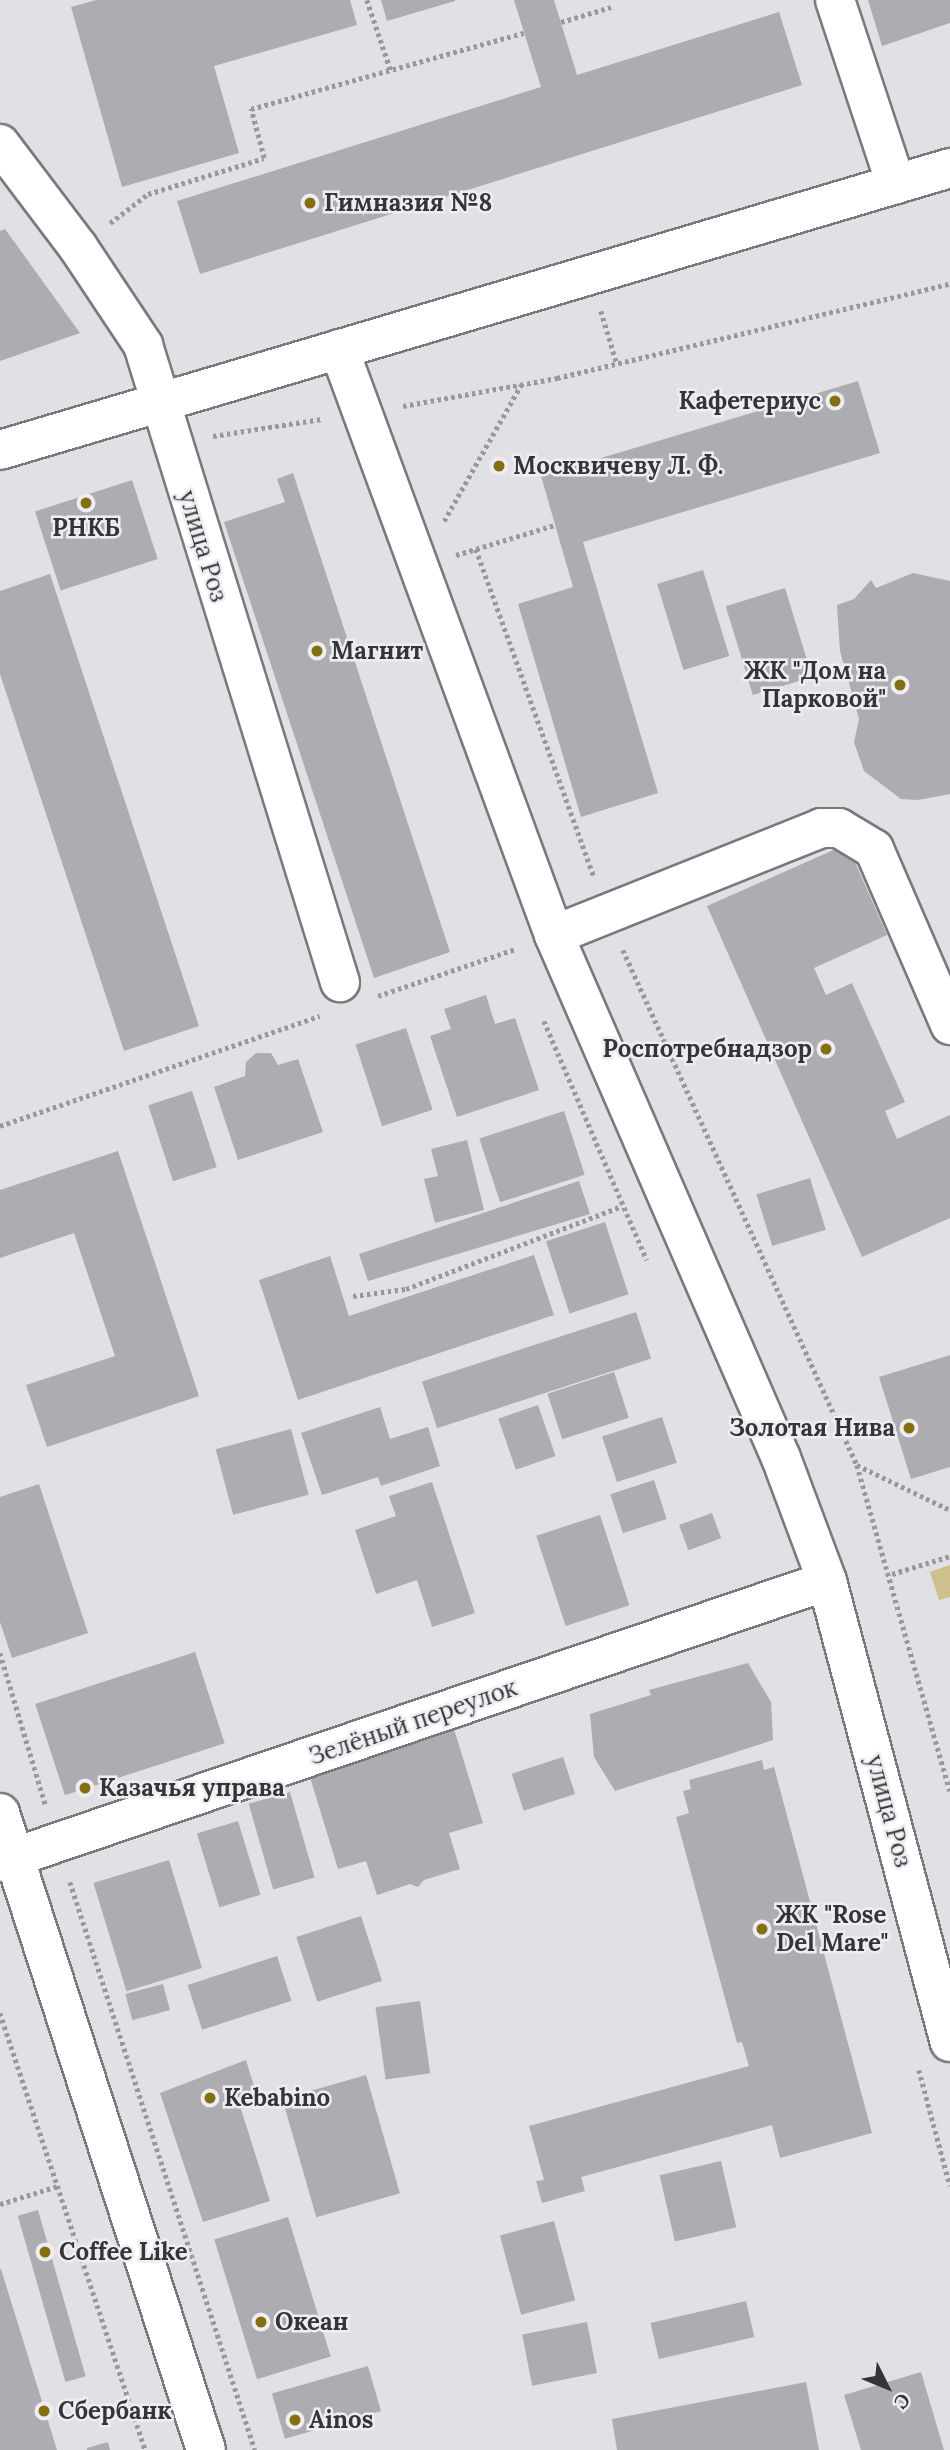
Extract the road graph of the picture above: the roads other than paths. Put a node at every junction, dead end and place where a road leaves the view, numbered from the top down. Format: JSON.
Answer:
{"nodes":[{"id":1,"x":835,"y":0,"type":"edge"},
{"id":2,"x":0,"y":145,"type":"edge"},
{"id":3,"x":950,"y":168,"type":"edge"},
{"id":4,"x":895,"y":184,"type":"junction"},
{"id":5,"x":339,"y":349,"type":"junction"},
{"id":6,"x":161,"y":403,"type":"junction"},
{"id":7,"x":0,"y":450,"type":"edge"},
{"id":8,"x":554,"y":935,"type":"junction"},
{"id":9,"x":349,"y":997,"type":"road end"},
{"id":10,"x":950,"y":1025,"type":"edge"},
{"id":11,"x":827,"y":1581,"type":"junction"},
{"id":12,"x":0,"y":1813,"type":"edge"},
{"id":13,"x":7,"y":1860,"type":"edge"},
{"id":14,"x":950,"y":2042,"type":"edge"},
{"id":15,"x":206,"y":2450,"type":"edge"}],
"edges":[{"from":1,"to":4,"type":"street"},
{"from":2,"to":6,"type":"street","name":"улица Роз"},
{"from":3,"to":4,"type":"street"},
{"from":4,"to":5,"type":"street"},
{"from":5,"to":6,"type":"street"},
{"from":5,"to":8,"type":"street","name":"улица Роз"},
{"from":6,"to":7,"type":"street"},
{"from":6,"to":9,"type":"street","name":"улица Роз"},
{"from":8,"to":10,"type":"street"},
{"from":8,"to":11,"type":"street","name":"улица Роз"},
{"from":11,"to":13,"type":"street","name":"Зелёный переулок"},
{"from":11,"to":14,"type":"street","name":"улица Роз"},
{"from":12,"to":13,"type":"street"},
{"from":13,"to":15,"type":"street"}]}
